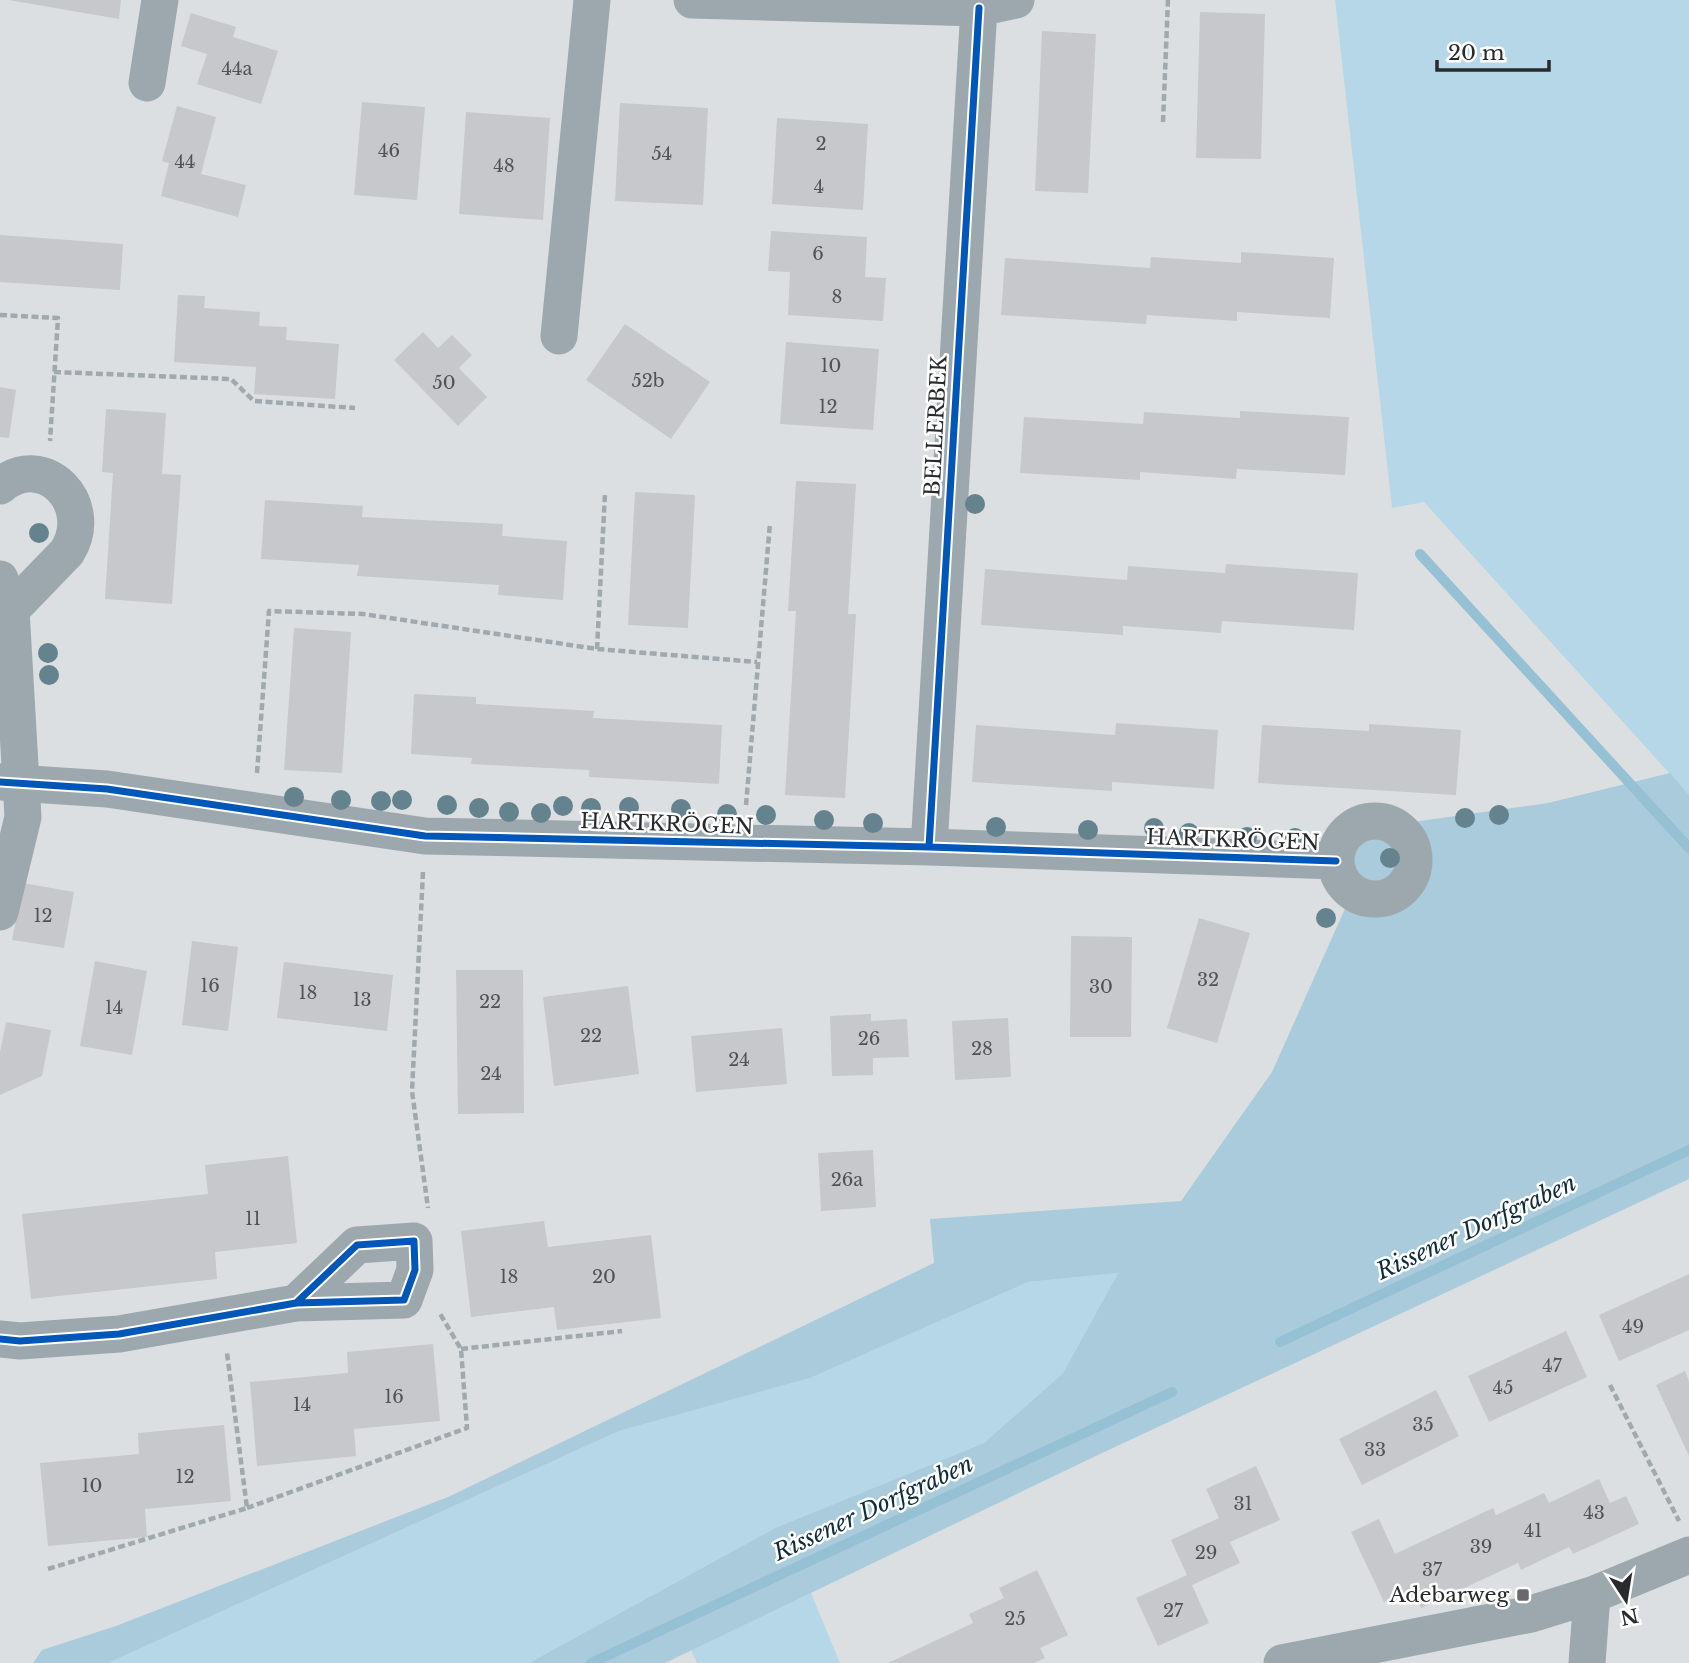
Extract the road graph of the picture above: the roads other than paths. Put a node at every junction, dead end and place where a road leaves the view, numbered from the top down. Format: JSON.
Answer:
{"nodes":[{"id":1,"x":160,"y":0,"type":"edge"},
{"id":2,"x":592,"y":0,"type":"edge"},
{"id":3,"x":692,"y":0,"type":"edge"},
{"id":4,"x":1016,"y":0,"type":"edge"},
{"id":5,"x":740,"y":2,"type":"edge"},
{"id":6,"x":979,"y":8,"type":"junction"},
{"id":7,"x":147,"y":83,"type":"dead end"},
{"id":8,"x":559,"y":335,"type":"dead end"},
{"id":9,"x":0,"y":486,"type":"edge"},
{"id":10,"x":6,"y":594,"type":"edge"},
{"id":11,"x":10,"y":782,"type":"edge"},
{"id":12,"x":929,"y":847,"type":"junction"},
{"id":13,"x":1336,"y":861,"type":"dead end"},
{"id":14,"x":0,"y":912,"type":"edge"},
{"id":15,"x":296,"y":1303,"type":"junction"},
{"id":16,"x":0,"y":1339,"type":"edge"},
{"id":17,"x":1686,"y":1542,"type":"edge"},
{"id":18,"x":1592,"y":1594,"type":"junction"},
{"id":19,"x":1282,"y":1663,"type":"edge"},
{"id":20,"x":1587,"y":1663,"type":"edge"}],
"edges":[{"from":1,"to":7,"type":"street"},
{"from":2,"to":8,"type":"street"},
{"from":3,"to":5,"type":"street"},
{"from":4,"to":6,"type":"street"},
{"from":5,"to":6,"type":"street"},
{"from":6,"to":12,"type":"street","name":"BELLERBEK"},
{"from":9,"to":10,"type":"street"},
{"from":10,"to":11,"type":"street"},
{"from":11,"to":12,"type":"street","name":"HARTKRÖGEN"},
{"from":11,"to":14,"type":"street"},
{"from":12,"to":13,"type":"street","name":"HARTKRÖGEN"},
{"from":15,"to":15,"type":"street"},
{"from":15,"to":16,"type":"street"},
{"from":17,"to":18,"type":"street"},
{"from":18,"to":19,"type":"street"},
{"from":18,"to":20,"type":"street"}]}
